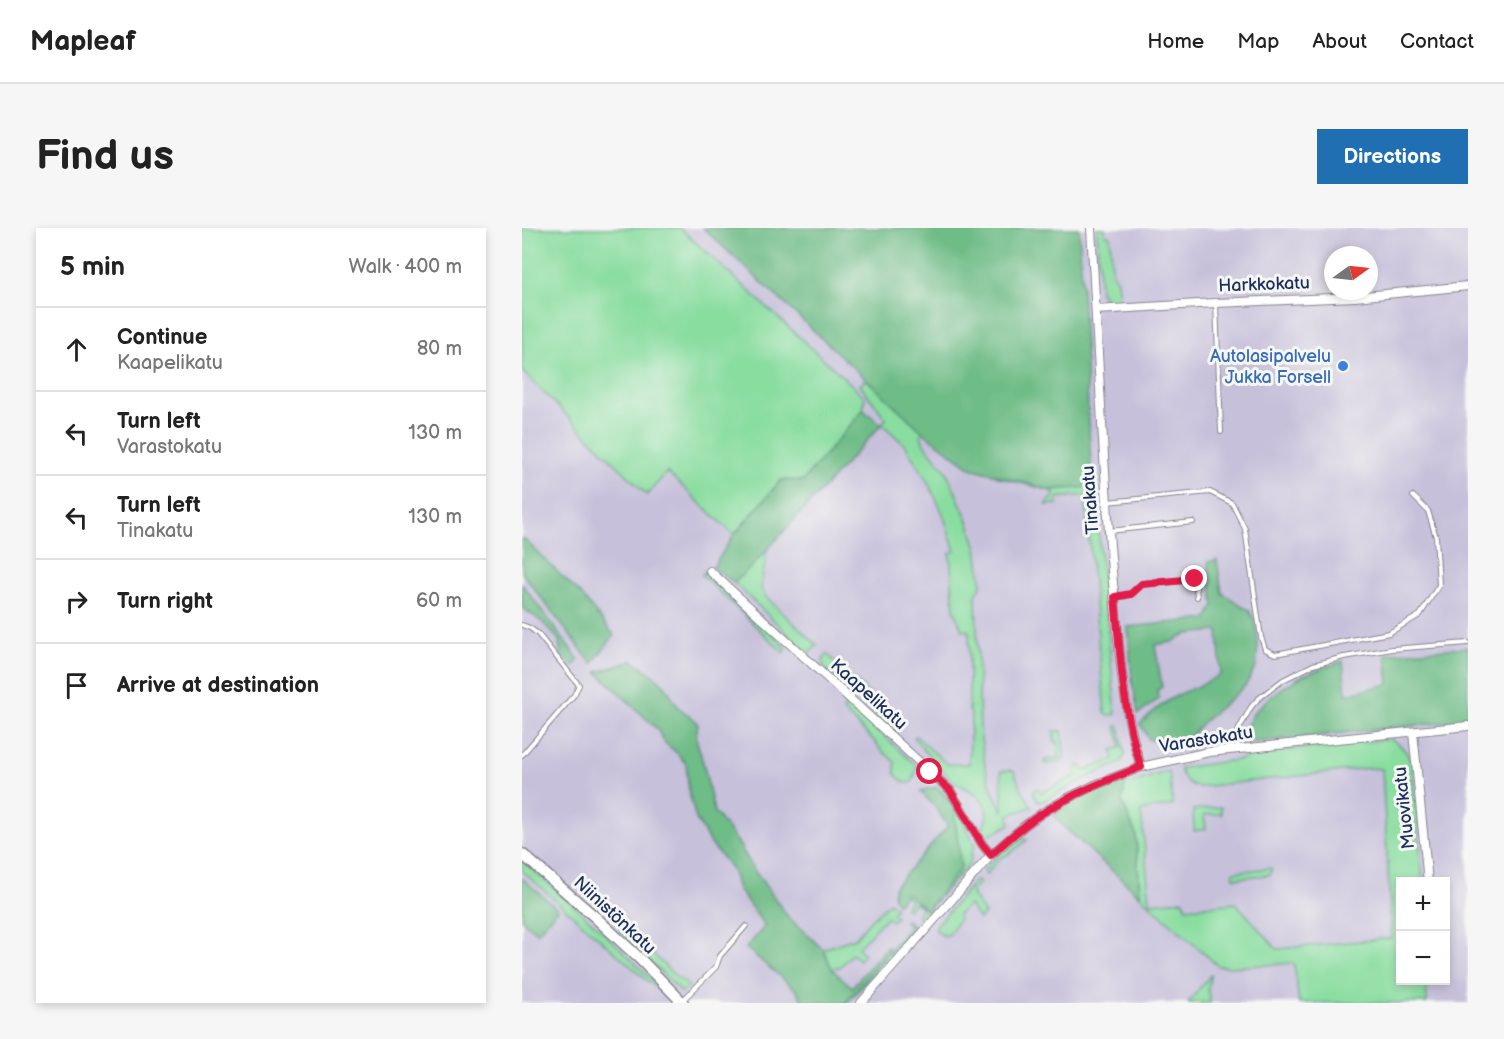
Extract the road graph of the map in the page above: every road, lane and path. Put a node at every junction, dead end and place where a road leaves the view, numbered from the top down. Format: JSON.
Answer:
{"nodes":[{"id":1,"x":1091,"y":228,"type":"edge"},
{"id":2,"x":1468,"y":286,"type":"edge"},
{"id":3,"x":1216,"y":303,"type":"junction"},
{"id":4,"x":1096,"y":310,"type":"junction"},
{"id":5,"x":1221,"y":432,"type":"dead end"},
{"id":6,"x":1413,"y":496,"type":"dead end"},
{"id":7,"x":1106,"y":502,"type":"junction"},
{"id":8,"x":1193,"y":522,"type":"dead end"},
{"id":9,"x":1109,"y":531,"type":"junction"},
{"id":10,"x":710,"y":571,"type":"dead end"},
{"id":11,"x":1115,"y":597,"type":"junction"},
{"id":12,"x":1197,"y":597,"type":"dead end"},
{"id":13,"x":522,"y":625,"type":"edge"},
{"id":14,"x":1468,"y":643,"type":"edge"},
{"id":15,"x":1468,"y":726,"type":"edge"},
{"id":16,"x":1413,"y":732,"type":"junction"},
{"id":17,"x":1239,"y":750,"type":"junction"},
{"id":18,"x":522,"y":755,"type":"edge"},
{"id":19,"x":1141,"y":767,"type":"junction"},
{"id":20,"x":522,"y":854,"type":"edge"},
{"id":21,"x":991,"y":855,"type":"junction"},
{"id":22,"x":1428,"y":877,"type":"edge"},
{"id":23,"x":746,"y":926,"type":"dead end"},
{"id":24,"x":682,"y":1002,"type":"edge"},
{"id":25,"x":861,"y":1003,"type":"edge"}],
"edges":[{"from":1,"to":4,"type":"street","name":"Tinakatu"},
{"from":2,"to":3,"type":"street","name":"Harkkokatu"},
{"from":3,"to":4,"type":"street","name":"Harkkokatu"},
{"from":3,"to":5,"type":"lane"},
{"from":4,"to":7,"type":"street","name":"Tinakatu"},
{"from":6,"to":7,"type":"lane"},
{"from":7,"to":9,"type":"street","name":"Tinakatu"},
{"from":8,"to":9,"type":"lane"},
{"from":9,"to":11,"type":"street","name":"Tinakatu"},
{"from":10,"to":21,"type":"street","name":"Kaapelikatu"},
{"from":11,"to":12,"type":"lane"},
{"from":11,"to":19,"type":"street","name":"Tinakatu"},
{"from":13,"to":18,"type":"lane"},
{"from":14,"to":17,"type":"lane"},
{"from":15,"to":16,"type":"street","name":"Varastokatu"},
{"from":16,"to":17,"type":"street","name":"Varastokatu"},
{"from":16,"to":22,"type":"street","name":"Muovikatu"},
{"from":17,"to":19,"type":"street","name":"Varastokatu"},
{"from":19,"to":21,"type":"street","name":"Varastokatu"},
{"from":20,"to":24,"type":"street","name":"Niinistönkatu"},
{"from":21,"to":25,"type":"street","name":"Varastokatu"},
{"from":23,"to":24,"type":"lane"}]}
